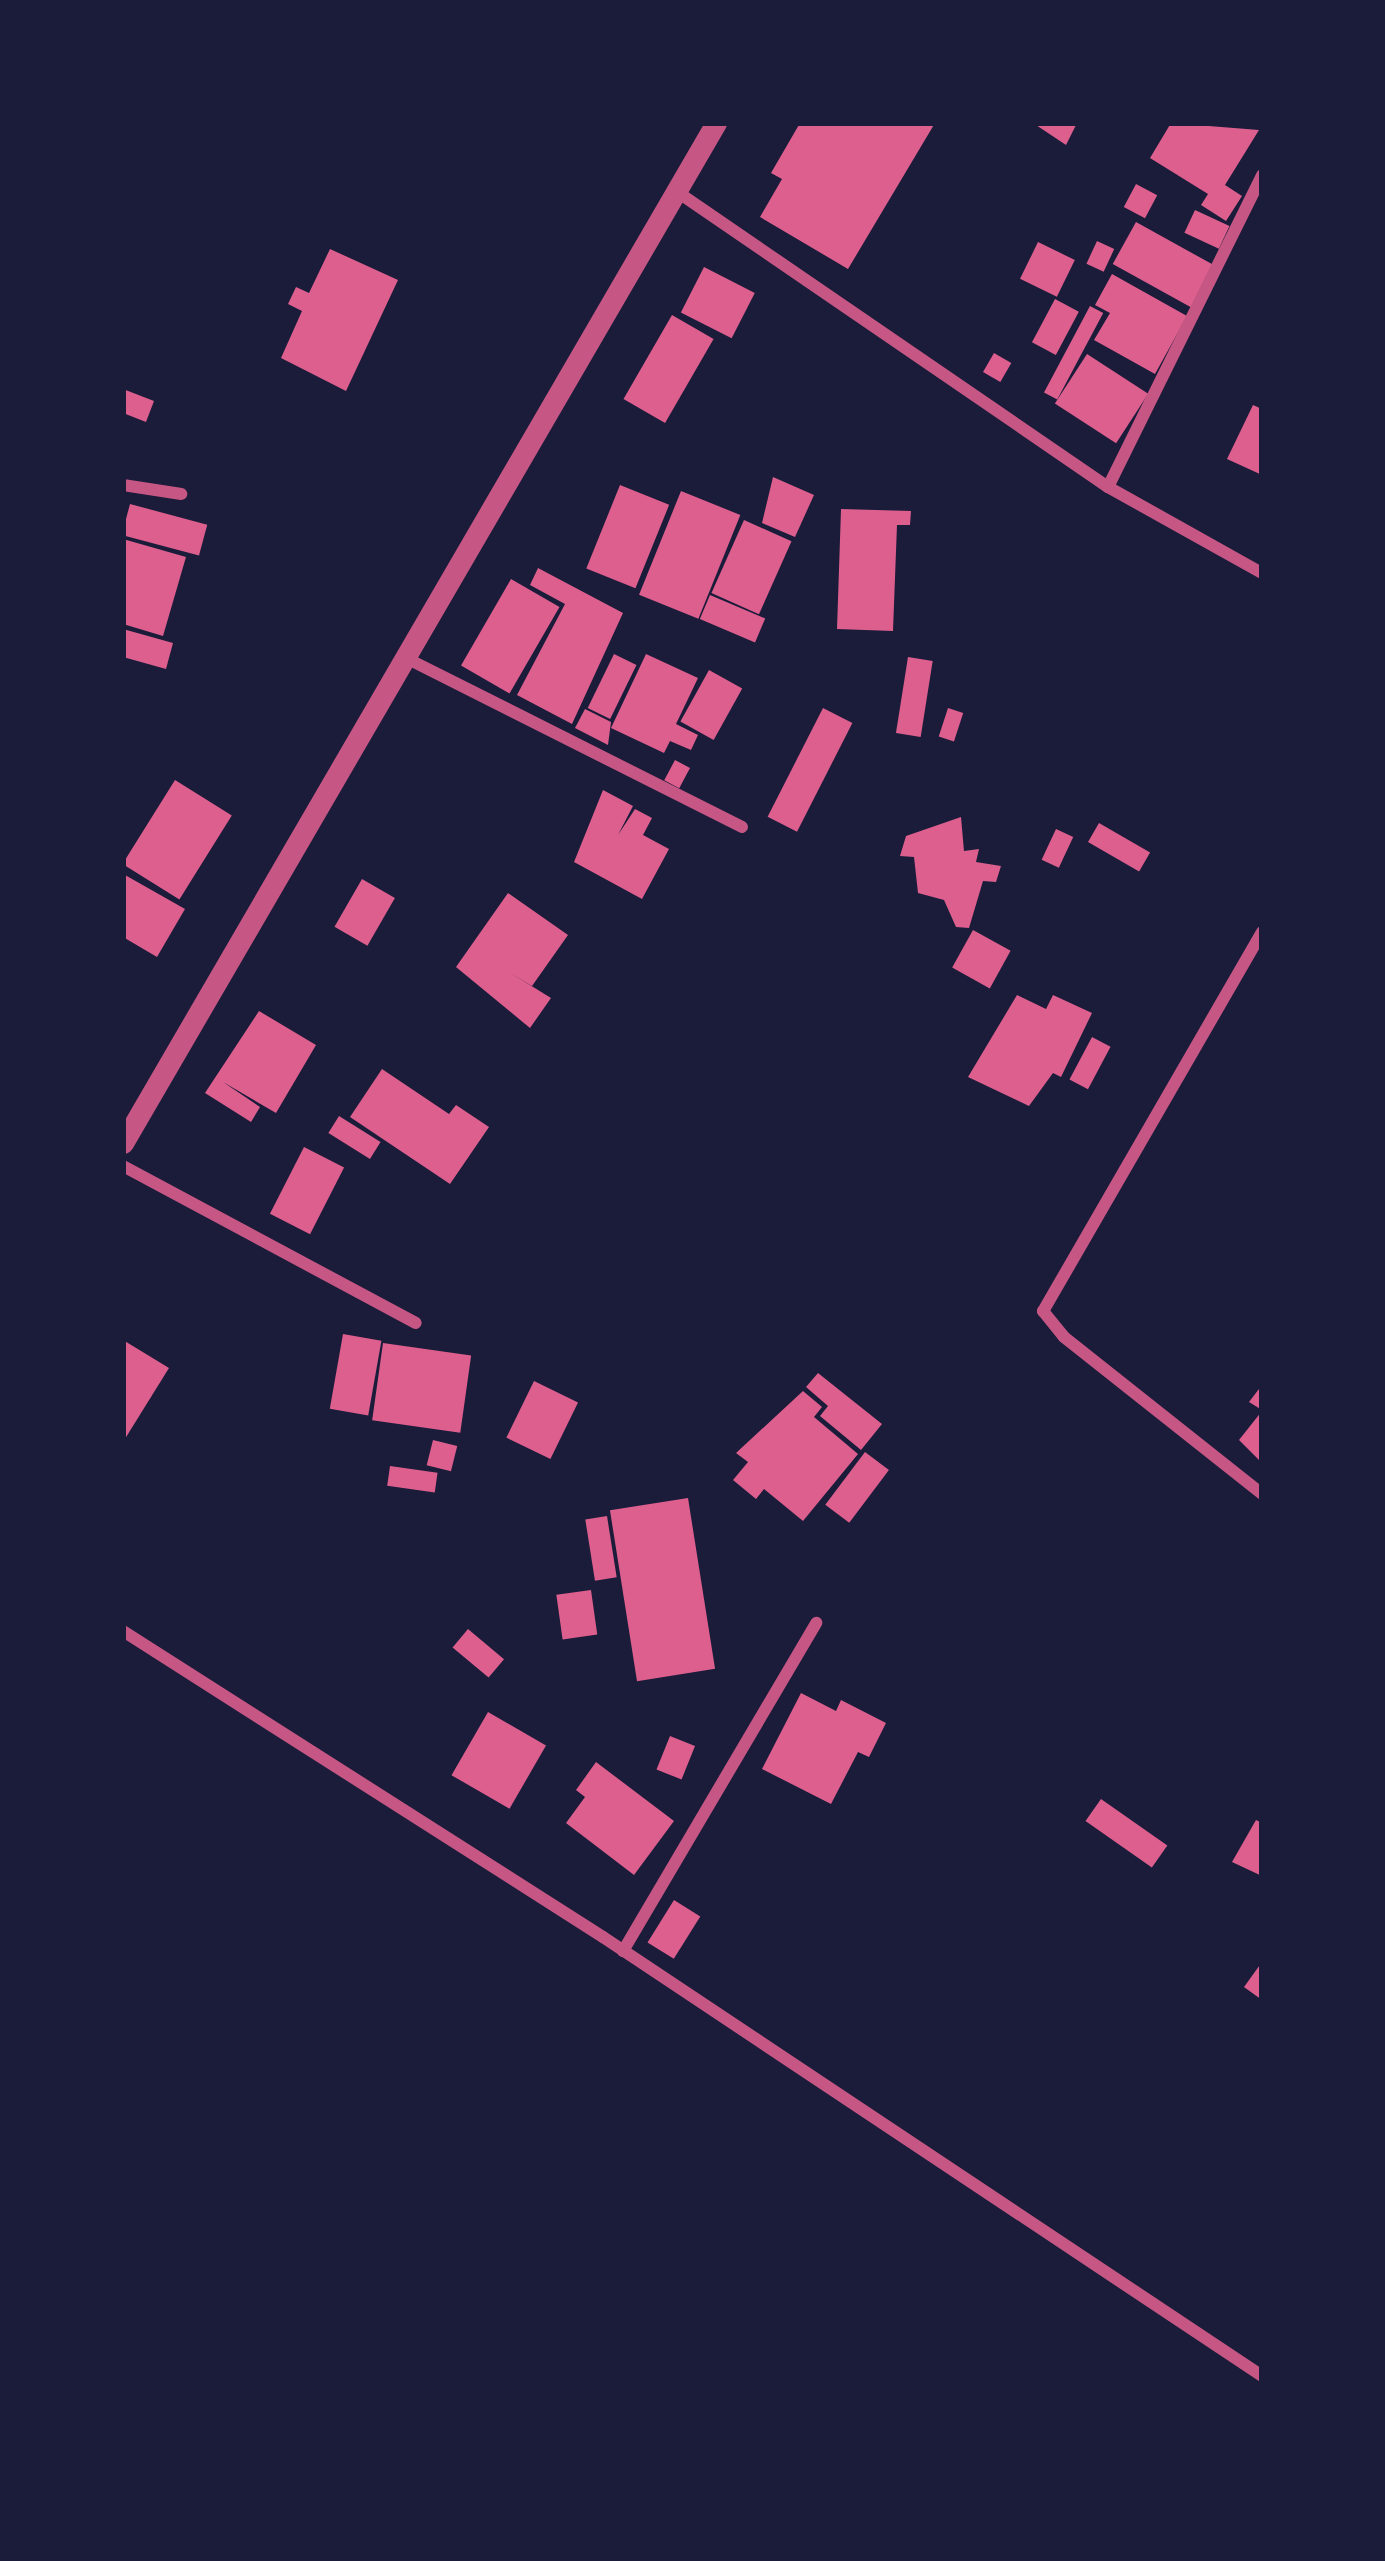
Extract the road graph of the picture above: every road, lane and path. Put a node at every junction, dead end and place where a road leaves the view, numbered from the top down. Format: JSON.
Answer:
{"nodes":[{"id":1,"x":716,"y":123,"type":"edge"},
{"id":2,"x":1262,"y":175,"type":"edge"},
{"id":3,"x":676,"y":191,"type":"junction"},
{"id":4,"x":123,"y":485,"type":"edge"},
{"id":5,"x":1108,"y":488,"type":"junction"},
{"id":6,"x":181,"y":494,"type":"dead end"},
{"id":7,"x":1262,"y":573,"type":"edge"},
{"id":8,"x":406,"y":658,"type":"junction"},
{"id":9,"x":742,"y":827,"type":"dead end"},
{"id":10,"x":1262,"y":932,"type":"edge"},
{"id":11,"x":123,"y":1143,"type":"edge"},
{"id":12,"x":123,"y":1166,"type":"edge"},
{"id":13,"x":416,"y":1323,"type":"dead end"},
{"id":14,"x":1262,"y":1494,"type":"edge"},
{"id":15,"x":815,"y":1623,"type":"dead end"},
{"id":16,"x":123,"y":1631,"type":"edge"},
{"id":17,"x":623,"y":1951,"type":"junction"},
{"id":18,"x":1262,"y":2376,"type":"edge"}],
"edges":[{"from":1,"to":3,"type":"street"},
{"from":2,"to":5,"type":"street"},
{"from":3,"to":5,"type":"street"},
{"from":3,"to":8,"type":"street"},
{"from":4,"to":6,"type":"street"},
{"from":5,"to":7,"type":"street"},
{"from":8,"to":9,"type":"street"},
{"from":8,"to":11,"type":"street"},
{"from":10,"to":14,"type":"street"},
{"from":12,"to":13,"type":"street"},
{"from":15,"to":17,"type":"street"},
{"from":16,"to":17,"type":"street"},
{"from":17,"to":18,"type":"street"}]}
